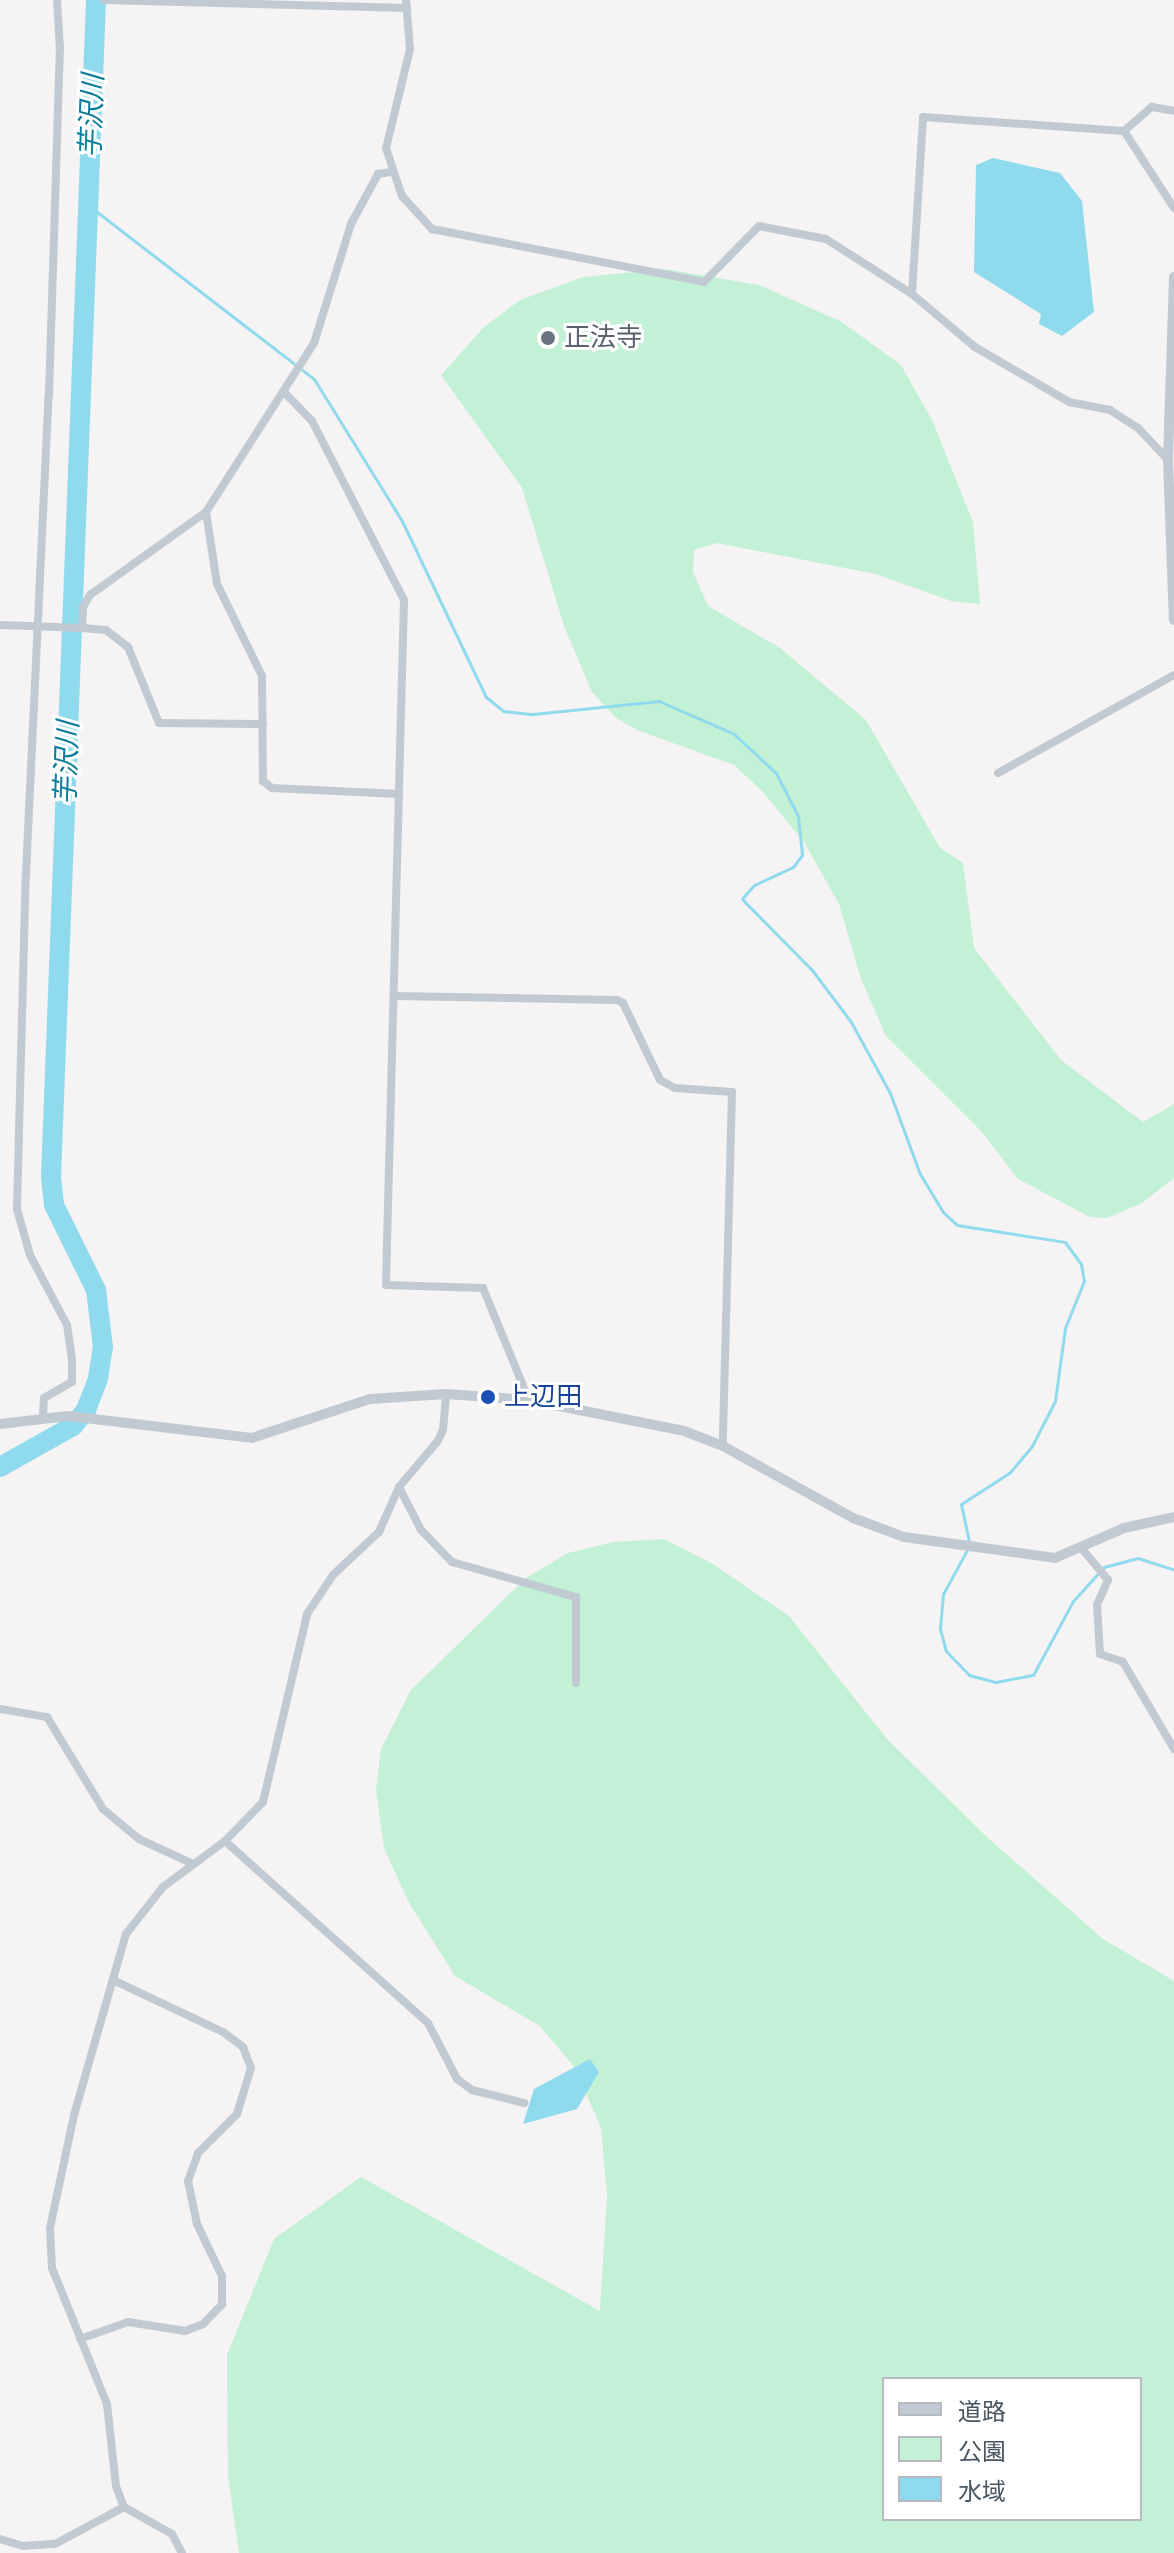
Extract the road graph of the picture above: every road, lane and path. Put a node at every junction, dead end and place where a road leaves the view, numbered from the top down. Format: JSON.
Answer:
{"nodes":[{"id":1,"x":57,"y":0,"type":"edge"},
{"id":2,"x":108,"y":0,"type":"edge"},
{"id":3,"x":407,"y":4,"type":"edge"},
{"id":4,"x":1174,"y":111,"type":"edge"},
{"id":5,"x":1124,"y":131,"type":"junction"},
{"id":6,"x":390,"y":172,"type":"junction"},
{"id":7,"x":1174,"y":208,"type":"edge"},
{"id":8,"x":1174,"y":277,"type":"edge"},
{"id":9,"x":912,"y":294,"type":"junction"},
{"id":10,"x":285,"y":390,"type":"junction"},
{"id":11,"x":1168,"y":460,"type":"junction"},
{"id":12,"x":206,"y":512,"type":"junction"},
{"id":13,"x":1174,"y":620,"type":"edge"},
{"id":14,"x":0,"y":625,"type":"edge"},
{"id":15,"x":39,"y":627,"type":"junction"},
{"id":16,"x":81,"y":628,"type":"junction"},
{"id":17,"x":1174,"y":675,"type":"edge"},
{"id":18,"x":263,"y":724,"type":"junction"},
{"id":19,"x":998,"y":773,"type":"dead end"},
{"id":20,"x":399,"y":794,"type":"junction"},
{"id":21,"x":394,"y":996,"type":"junction"},
{"id":22,"x":446,"y":1394,"type":"junction"},
{"id":23,"x":529,"y":1400,"type":"junction"},
{"id":24,"x":43,"y":1416,"type":"junction"},
{"id":25,"x":0,"y":1424,"type":"edge"},
{"id":26,"x":723,"y":1446,"type":"junction"},
{"id":27,"x":399,"y":1487,"type":"junction"},
{"id":28,"x":1174,"y":1517,"type":"edge"},
{"id":29,"x":1083,"y":1550,"type":"junction"},
{"id":30,"x":576,"y":1683,"type":"dead end"},
{"id":31,"x":0,"y":1709,"type":"edge"},
{"id":32,"x":1174,"y":1749,"type":"edge"},
{"id":33,"x":225,"y":1841,"type":"junction"},
{"id":34,"x":193,"y":1864,"type":"junction"},
{"id":35,"x":113,"y":1980,"type":"junction"},
{"id":36,"x":524,"y":2103,"type":"dead end"},
{"id":37,"x":80,"y":2339,"type":"junction"},
{"id":38,"x":124,"y":2507,"type":"junction"},
{"id":39,"x":0,"y":2539,"type":"edge"},
{"id":40,"x":182,"y":2553,"type":"edge"}],
"edges":[{"from":1,"to":15,"type":"street"},
{"from":2,"to":3,"type":"street"},
{"from":3,"to":6,"type":"street"},
{"from":4,"to":5,"type":"street"},
{"from":5,"to":7,"type":"street"},
{"from":5,"to":9,"type":"street"},
{"from":6,"to":9,"type":"street"},
{"from":6,"to":10,"type":"street"},
{"from":8,"to":11,"type":"street"},
{"from":9,"to":11,"type":"street"},
{"from":10,"to":12,"type":"street"},
{"from":10,"to":20,"type":"street"},
{"from":11,"to":13,"type":"street"},
{"from":12,"to":16,"type":"street"},
{"from":12,"to":18,"type":"street"},
{"from":14,"to":15,"type":"street"},
{"from":15,"to":16,"type":"street"},
{"from":15,"to":24,"type":"street"},
{"from":16,"to":18,"type":"street"},
{"from":17,"to":19,"type":"street"},
{"from":18,"to":20,"type":"street"},
{"from":20,"to":21,"type":"street"},
{"from":21,"to":23,"type":"street"},
{"from":21,"to":26,"type":"street"},
{"from":22,"to":23,"type":"street"},
{"from":22,"to":24,"type":"street"},
{"from":22,"to":27,"type":"street"},
{"from":23,"to":26,"type":"street"},
{"from":24,"to":25,"type":"street"},
{"from":26,"to":29,"type":"street"},
{"from":27,"to":30,"type":"street"},
{"from":27,"to":33,"type":"street"},
{"from":28,"to":29,"type":"street"},
{"from":29,"to":32,"type":"street"},
{"from":31,"to":34,"type":"street"},
{"from":33,"to":34,"type":"street"},
{"from":33,"to":36,"type":"street"},
{"from":34,"to":35,"type":"street"},
{"from":35,"to":37,"type":"street"},
{"from":35,"to":37,"type":"street"},
{"from":37,"to":38,"type":"street"},
{"from":38,"to":39,"type":"street"},
{"from":38,"to":40,"type":"street"}]}
